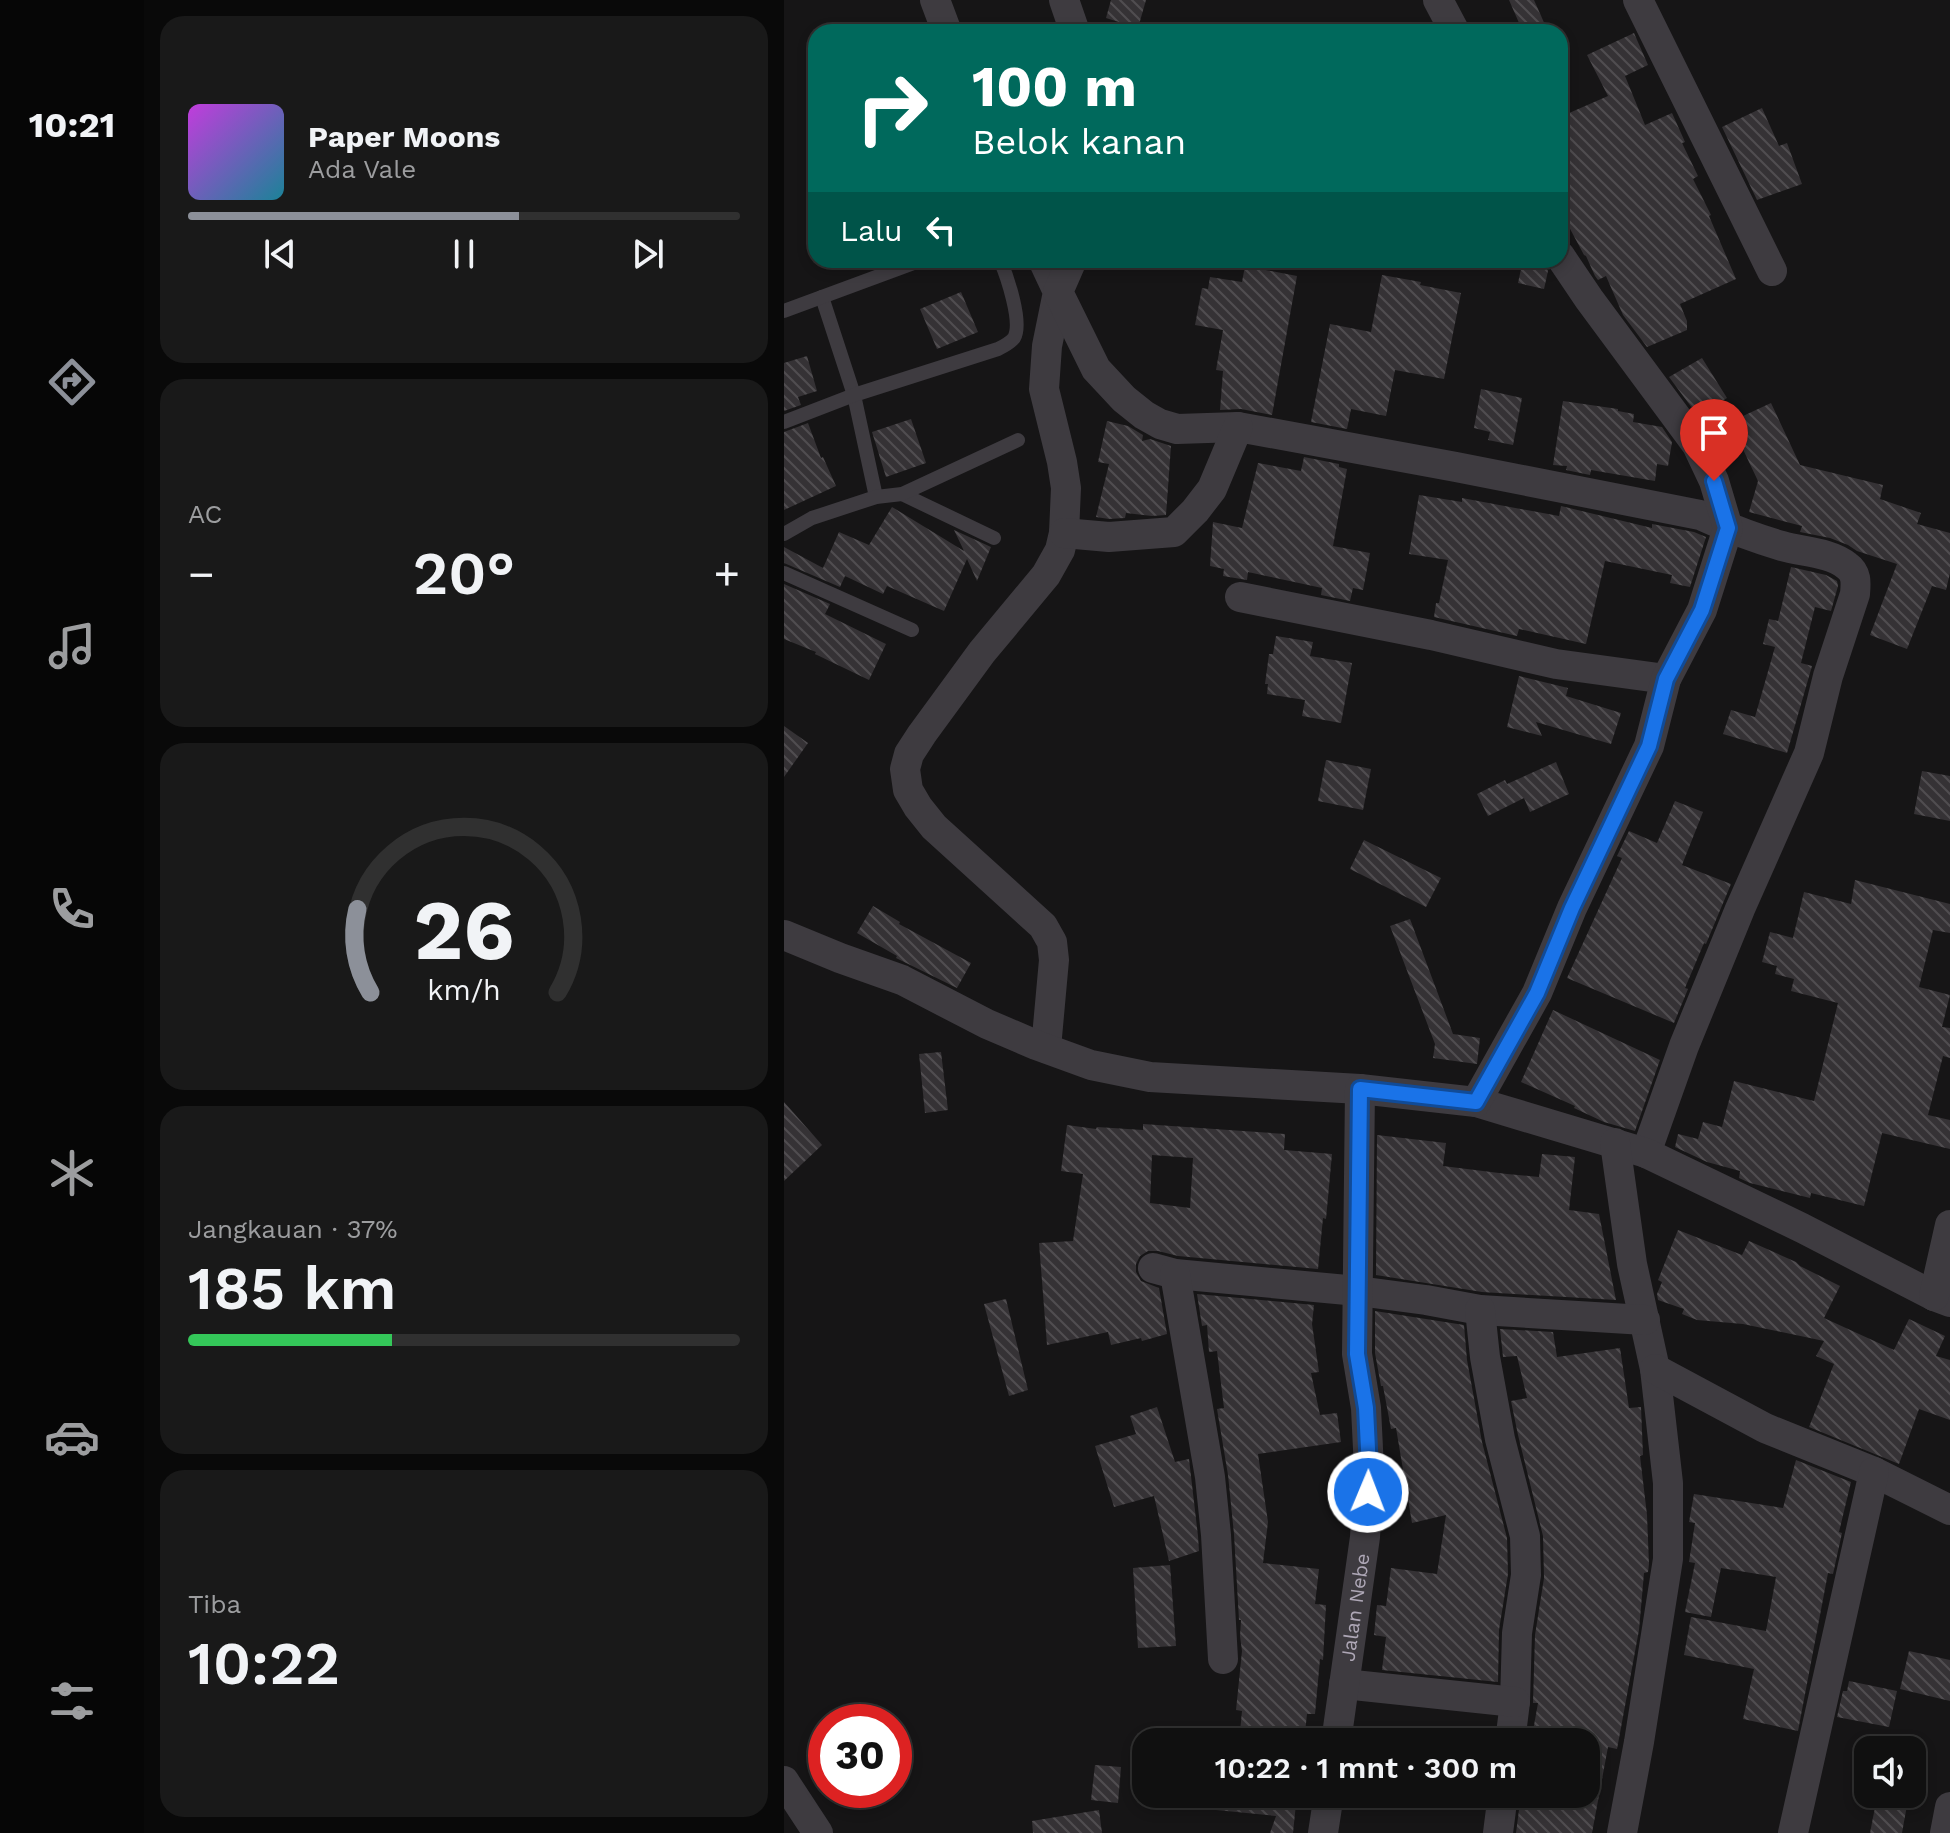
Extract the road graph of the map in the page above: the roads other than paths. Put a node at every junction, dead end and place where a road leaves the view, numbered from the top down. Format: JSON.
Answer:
{"nodes":[{"id":1,"x":935,"y":0,"type":"edge"},
{"id":2,"x":1064,"y":0,"type":"edge"},
{"id":3,"x":1438,"y":0,"type":"edge"},
{"id":4,"x":1638,"y":0,"type":"edge"},
{"id":5,"x":944,"y":24,"type":"edge"},
{"id":6,"x":1072,"y":24,"type":"edge"},
{"id":7,"x":1451,"y":24,"type":"edge"},
{"id":8,"x":900,"y":268,"type":"edge"},
{"id":9,"x":1003,"y":268,"type":"edge"},
{"id":10,"x":1047,"y":268,"type":"edge"},
{"id":11,"x":1068,"y":268,"type":"edge"},
{"id":12,"x":1568,"y":268,"type":"edge"},
{"id":13,"x":1772,"y":271,"type":"dead end"},
{"id":14,"x":1058,"y":292,"type":"junction"},
{"id":15,"x":822,"y":297,"type":"junction"},
{"id":16,"x":784,"y":311,"type":"edge"},
{"id":17,"x":854,"y":395,"type":"junction"},
{"id":18,"x":784,"y":422,"type":"edge"},
{"id":19,"x":1238,"y":427,"type":"junction"},
{"id":20,"x":1018,"y":440,"type":"dead end"},
{"id":21,"x":902,"y":494,"type":"junction"},
{"id":22,"x":876,"y":497,"type":"junction"},
{"id":23,"x":1728,"y":528,"type":"junction"},
{"id":24,"x":1064,"y":533,"type":"junction"},
{"id":25,"x":784,"y":534,"type":"edge"},
{"id":26,"x":994,"y":538,"type":"dead end"},
{"id":27,"x":784,"y":573,"type":"edge"},
{"id":28,"x":1240,"y":597,"type":"dead end"},
{"id":29,"x":912,"y":630,"type":"dead end"},
{"id":30,"x":1666,"y":679,"type":"junction"},
{"id":31,"x":784,"y":935,"type":"edge"},
{"id":32,"x":1046,"y":1048,"type":"junction"},
{"id":33,"x":1360,"y":1089,"type":"junction"},
{"id":34,"x":1476,"y":1102,"type":"junction"},
{"id":35,"x":1615,"y":1143,"type":"junction"},
{"id":36,"x":1646,"y":1153,"type":"junction"},
{"id":37,"x":1950,"y":1225,"type":"edge"},
{"id":38,"x":1358,"y":1291,"type":"junction"},
{"id":39,"x":1942,"y":1299,"type":"edge"},
{"id":40,"x":1480,"y":1310,"type":"junction"},
{"id":41,"x":1645,"y":1320,"type":"junction"},
{"id":42,"x":1655,"y":1369,"type":"junction"},
{"id":43,"x":1874,"y":1472,"type":"junction"},
{"id":44,"x":1950,"y":1510,"type":"edge"},
{"id":45,"x":1223,"y":1659,"type":"dead end"},
{"id":46,"x":1344,"y":1684,"type":"junction"},
{"id":47,"x":1515,"y":1702,"type":"junction"},
{"id":48,"x":1338,"y":1728,"type":"edge"},
{"id":49,"x":1512,"y":1728,"type":"edge"},
{"id":50,"x":784,"y":1781,"type":"edge"},
{"id":51,"x":1950,"y":1807,"type":"edge"},
{"id":52,"x":1327,"y":1808,"type":"edge"},
{"id":53,"x":1501,"y":1808,"type":"edge"},
{"id":54,"x":818,"y":1833,"type":"edge"},
{"id":55,"x":1323,"y":1833,"type":"edge"},
{"id":56,"x":1498,"y":1833,"type":"edge"},
{"id":57,"x":1622,"y":1833,"type":"edge"},
{"id":58,"x":1793,"y":1833,"type":"edge"},
{"id":59,"x":1945,"y":1833,"type":"edge"}],
"edges":[{"from":1,"to":5,"type":"street"},
{"from":2,"to":6,"type":"street"},
{"from":3,"to":7,"type":"street"},
{"from":4,"to":13,"type":"street"},
{"from":8,"to":15,"type":"lane"},
{"from":9,"to":17,"type":"lane"},
{"from":10,"to":14,"type":"street"},
{"from":11,"to":14,"type":"street"},
{"from":12,"to":23,"type":"street"},
{"from":14,"to":19,"type":"street"},
{"from":14,"to":24,"type":"street"},
{"from":15,"to":16,"type":"lane"},
{"from":15,"to":17,"type":"lane"},
{"from":17,"to":18,"type":"lane"},
{"from":17,"to":22,"type":"lane"},
{"from":19,"to":23,"type":"street"},
{"from":19,"to":24,"type":"street"},
{"from":20,"to":21,"type":"lane"},
{"from":21,"to":22,"type":"lane"},
{"from":21,"to":26,"type":"lane"},
{"from":22,"to":25,"type":"lane"},
{"from":23,"to":30,"type":"street"},
{"from":23,"to":36,"type":"street"},
{"from":24,"to":32,"type":"street"},
{"from":27,"to":29,"type":"lane"},
{"from":28,"to":30,"type":"street"},
{"from":30,"to":34,"type":"street"},
{"from":31,"to":32,"type":"street"},
{"from":32,"to":33,"type":"street"},
{"from":33,"to":34,"type":"street"},
{"from":33,"to":38,"type":"street","name":"Jalan Nebe"},
{"from":34,"to":35,"type":"street"},
{"from":35,"to":36,"type":"street"},
{"from":35,"to":41,"type":"street"},
{"from":36,"to":39,"type":"street"},
{"from":37,"to":39,"type":"street"},
{"from":38,"to":40,"type":"street"},
{"from":38,"to":45,"type":"street"},
{"from":38,"to":46,"type":"street","name":"Jalan Nebe"},
{"from":40,"to":41,"type":"street"},
{"from":40,"to":47,"type":"street"},
{"from":41,"to":42,"type":"street"},
{"from":42,"to":43,"type":"street"},
{"from":42,"to":57,"type":"street"},
{"from":43,"to":44,"type":"street"},
{"from":43,"to":58,"type":"street"},
{"from":46,"to":47,"type":"street"},
{"from":46,"to":48,"type":"street","name":"Jalan Nebe"},
{"from":47,"to":49,"type":"street"},
{"from":50,"to":54,"type":"street"},
{"from":51,"to":59,"type":"street"},
{"from":52,"to":55,"type":"street"},
{"from":53,"to":56,"type":"street"}]}
